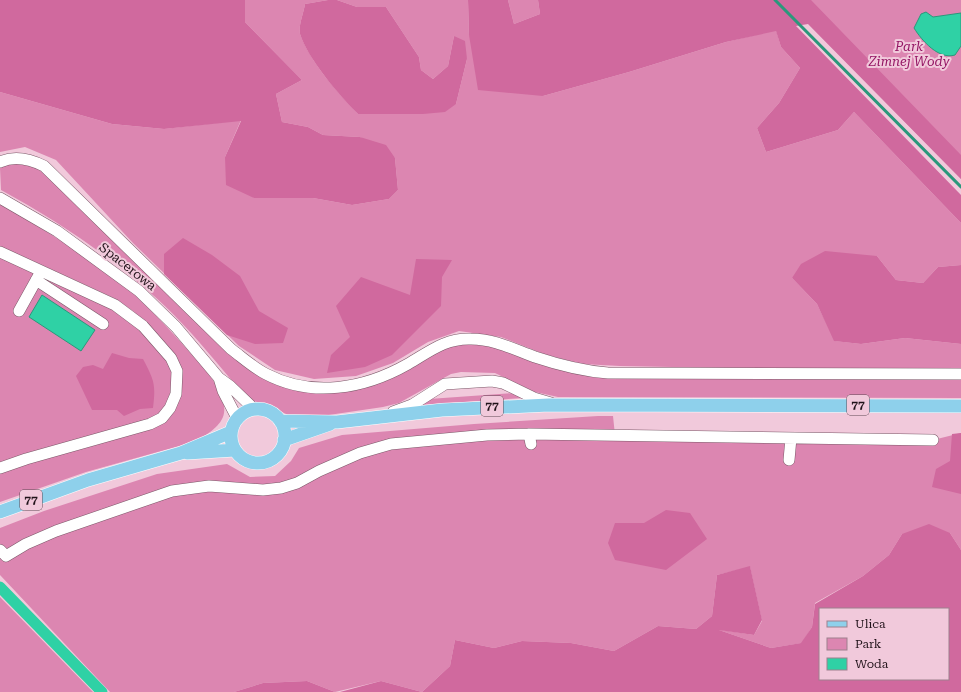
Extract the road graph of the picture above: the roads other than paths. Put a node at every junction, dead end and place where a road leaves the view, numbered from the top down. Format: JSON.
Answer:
{"nodes":[{"id":1,"x":0,"y":162,"type":"edge"},
{"id":2,"x":0,"y":198,"type":"edge"},
{"id":3,"x":0,"y":252,"type":"edge"},
{"id":4,"x":39,"y":275,"type":"junction"},
{"id":5,"x":20,"y":311,"type":"dead end"},
{"id":6,"x":103,"y":324,"type":"dead end"},
{"id":7,"x":961,"y":374,"type":"edge"},
{"id":8,"x":219,"y":378,"type":"junction"},
{"id":9,"x":566,"y":404,"type":"junction"},
{"id":10,"x":961,"y":406,"type":"edge"},
{"id":11,"x":254,"y":409,"type":"junction"},
{"id":12,"x":378,"y":416,"type":"junction"},
{"id":13,"x":237,"y":418,"type":"junction"},
{"id":14,"x":280,"y":421,"type":"junction"},
{"id":15,"x":337,"y":422,"type":"junction"},
{"id":16,"x":231,"y":432,"type":"junction"},
{"id":17,"x":791,"y":438,"type":"junction"},
{"id":18,"x":284,"y":440,"type":"junction"},
{"id":19,"x":933,"y":440,"type":"dead end"},
{"id":20,"x":235,"y":450,"type":"junction"},
{"id":21,"x":181,"y":453,"type":"junction"},
{"id":22,"x":789,"y":460,"type":"dead end"},
{"id":23,"x":0,"y":468,"type":"edge"},
{"id":24,"x":0,"y":512,"type":"edge"},
{"id":25,"x":0,"y":550,"type":"edge"}],
"edges":[{"from":1,"to":7,"type":"street"},
{"from":2,"to":8,"type":"street","name":"Spacerowa"},
{"from":3,"to":4,"type":"street"},
{"from":4,"to":5,"type":"street"},
{"from":4,"to":6,"type":"street"},
{"from":4,"to":23,"type":"street"},
{"from":8,"to":11,"type":"street","name":"Spacerowa"},
{"from":8,"to":13,"type":"street","name":"Spacerowa"},
{"from":9,"to":10,"type":"main road","number":"77"},
{"from":9,"to":12,"type":"main road","number":"77"},
{"from":9,"to":12,"type":"street"},
{"from":11,"to":13,"type":"main road"},
{"from":11,"to":14,"type":"main road"},
{"from":12,"to":15,"type":"main road","number":"77"},
{"from":13,"to":16,"type":"main road"},
{"from":14,"to":15,"type":"main road","number":"77"},
{"from":14,"to":18,"type":"main road"},
{"from":15,"to":18,"type":"main road","number":"77"},
{"from":16,"to":20,"type":"main road"},
{"from":16,"to":21,"type":"main road","number":"77"},
{"from":17,"to":19,"type":"street"},
{"from":17,"to":22,"type":"street"},
{"from":17,"to":25,"type":"street"},
{"from":18,"to":20,"type":"main road"},
{"from":20,"to":21,"type":"main road","number":"77"},
{"from":21,"to":24,"type":"main road","number":"77"}]}
